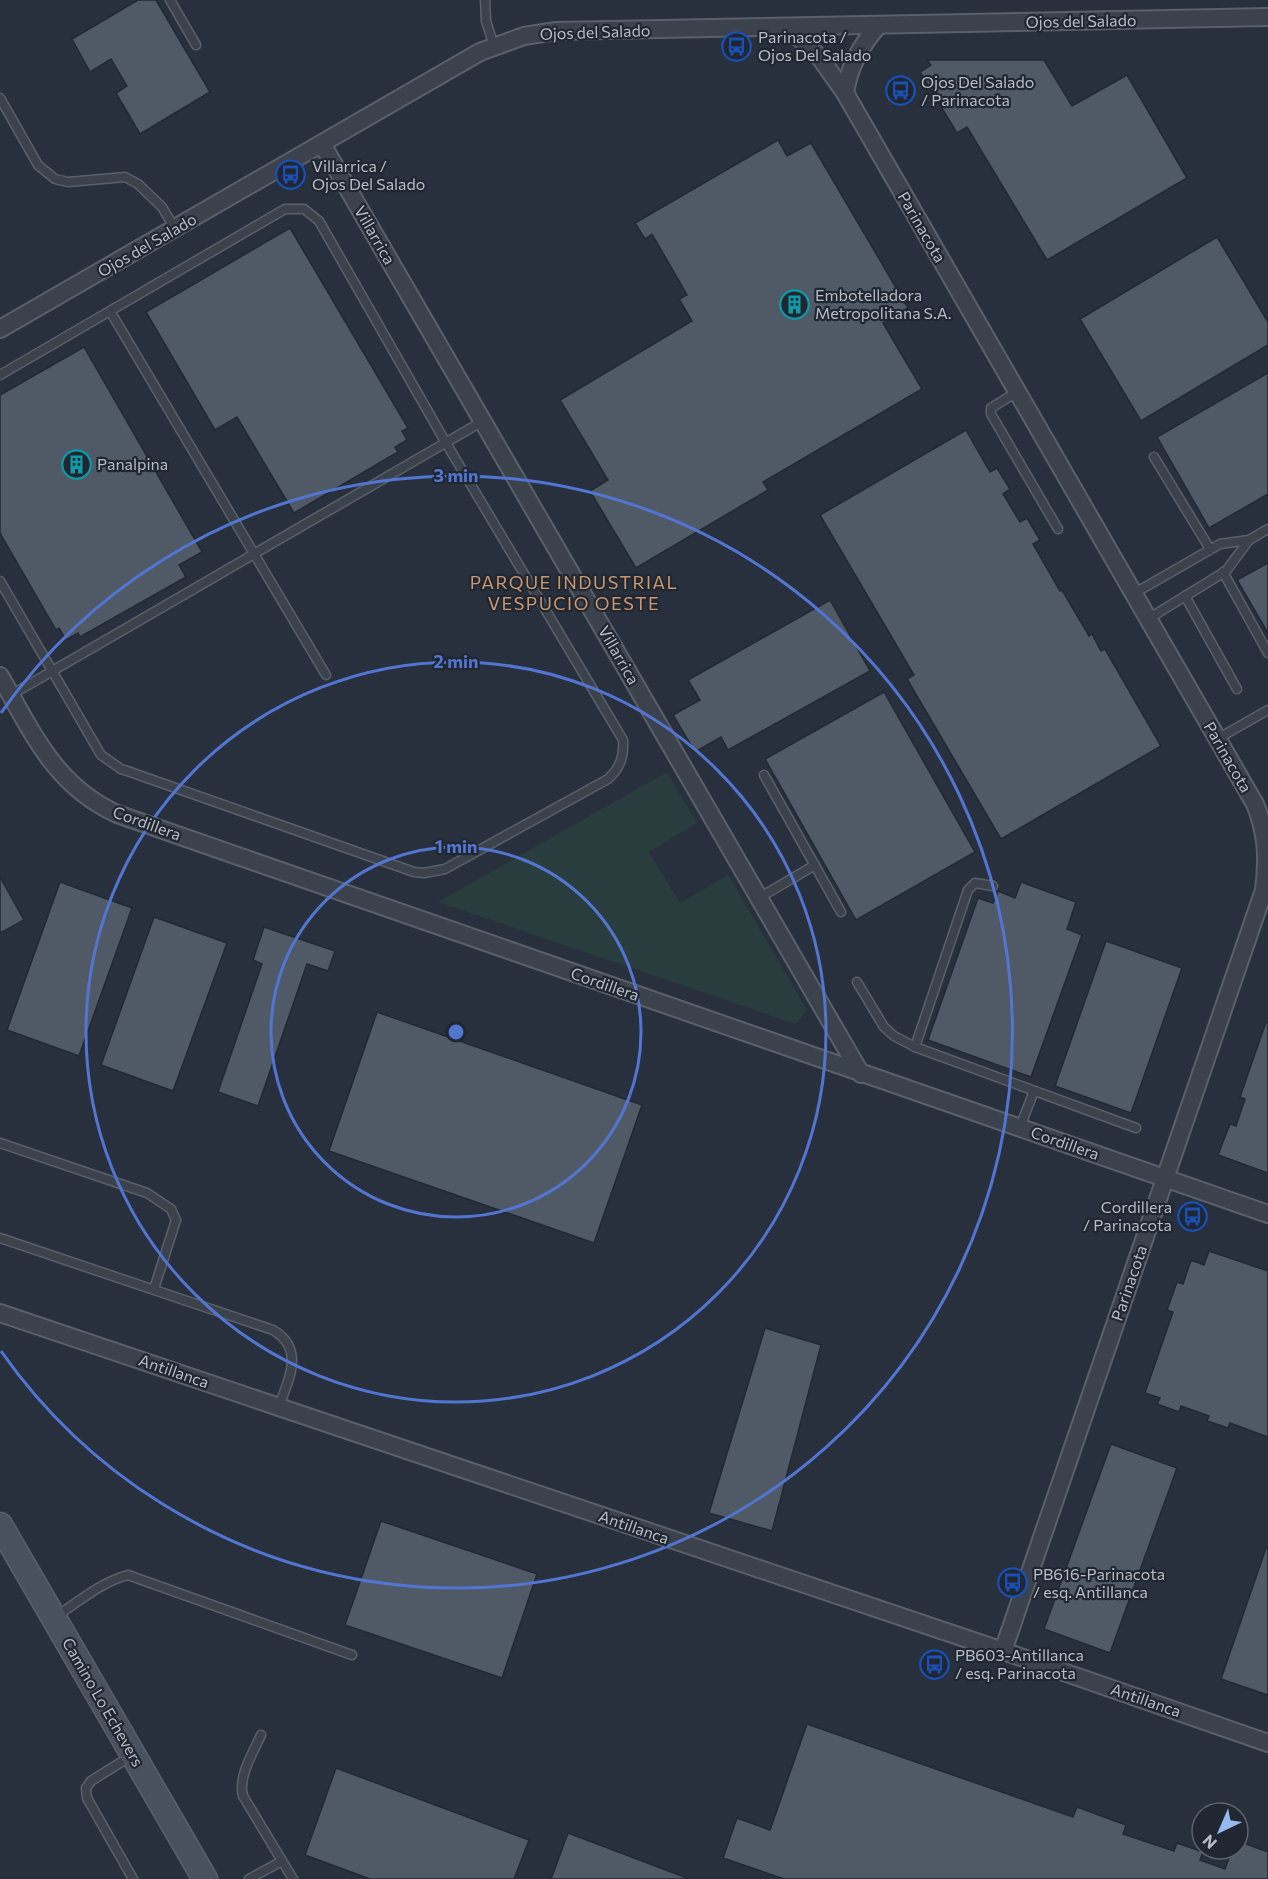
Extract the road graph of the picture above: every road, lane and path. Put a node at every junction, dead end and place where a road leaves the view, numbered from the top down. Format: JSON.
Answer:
{"nodes":[{"id":1,"x":170,"y":0,"type":"edge"},
{"id":2,"x":485,"y":0,"type":"edge"},
{"id":3,"x":1268,"y":17,"type":"edge"},
{"id":4,"x":878,"y":26,"type":"junction"},
{"id":5,"x":789,"y":28,"type":"junction"},
{"id":6,"x":196,"y":45,"type":"dead end"},
{"id":7,"x":494,"y":46,"type":"junction"},
{"id":8,"x":845,"y":93,"type":"junction"},
{"id":9,"x":0,"y":98,"type":"edge"},
{"id":10,"x":322,"y":144,"type":"junction"},
{"id":11,"x":175,"y":229,"type":"junction"},
{"id":12,"x":110,"y":310,"type":"junction"},
{"id":13,"x":0,"y":329,"type":"edge"},
{"id":14,"x":0,"y":375,"type":"edge"},
{"id":15,"x":1017,"y":392,"type":"junction"},
{"id":16,"x":483,"y":422,"type":"junction"},
{"id":17,"x":446,"y":443,"type":"junction"},
{"id":18,"x":1154,"y":457,"type":"dead end"},
{"id":19,"x":1058,"y":529,"type":"dead end"},
{"id":20,"x":1268,"y":529,"type":"edge"},
{"id":21,"x":1249,"y":540,"type":"junction"},
{"id":22,"x":1210,"y":549,"type":"junction"},
{"id":23,"x":254,"y":554,"type":"junction"},
{"id":24,"x":1223,"y":572,"type":"junction"},
{"id":25,"x":0,"y":581,"type":"edge"},
{"id":26,"x":1133,"y":594,"type":"junction"},
{"id":27,"x":1185,"y":596,"type":"junction"},
{"id":28,"x":1148,"y":620,"type":"junction"},
{"id":29,"x":1268,"y":653,"type":"edge"},
{"id":30,"x":51,"y":672,"type":"junction"},
{"id":31,"x":326,"y":675,"type":"dead end"},
{"id":32,"x":0,"y":676,"type":"edge"},
{"id":33,"x":1237,"y":689,"type":"dead end"},
{"id":34,"x":11,"y":695,"type":"junction"},
{"id":35,"x":1268,"y":710,"type":"edge"},
{"id":36,"x":1217,"y":739,"type":"junction"},
{"id":37,"x":764,"y":775,"type":"dead end"},
{"id":38,"x":815,"y":864,"type":"junction"},
{"id":39,"x":993,"y":886,"type":"dead end"},
{"id":40,"x":759,"y":898,"type":"junction"},
{"id":41,"x":841,"y":912,"type":"dead end"},
{"id":42,"x":857,"y":982,"type":"dead end"},
{"id":43,"x":915,"y":1047,"type":"junction"},
{"id":44,"x":861,"y":1074,"type":"junction"},
{"id":45,"x":1034,"y":1091,"type":"junction"},
{"id":46,"x":1020,"y":1127,"type":"junction"},
{"id":47,"x":1136,"y":1128,"type":"dead end"},
{"id":48,"x":0,"y":1143,"type":"edge"},
{"id":49,"x":1165,"y":1178,"type":"junction"},
{"id":50,"x":1268,"y":1214,"type":"edge"},
{"id":51,"x":0,"y":1238,"type":"edge"},
{"id":52,"x":154,"y":1289,"type":"junction"},
{"id":53,"x":0,"y":1313,"type":"edge"},
{"id":54,"x":279,"y":1406,"type":"junction"},
{"id":55,"x":0,"y":1525,"type":"edge"},
{"id":56,"x":54,"y":1618,"type":"junction"},
{"id":57,"x":1003,"y":1651,"type":"junction"},
{"id":58,"x":352,"y":1655,"type":"dead end"},
{"id":59,"x":261,"y":1735,"type":"dead end"},
{"id":60,"x":1268,"y":1743,"type":"edge"},
{"id":61,"x":133,"y":1755,"type":"junction"},
{"id":62,"x":282,"y":1861,"type":"junction"},
{"id":63,"x":133,"y":1879,"type":"edge"},
{"id":64,"x":205,"y":1879,"type":"edge"},
{"id":65,"x":249,"y":1879,"type":"edge"},
{"id":66,"x":293,"y":1879,"type":"edge"}],
"edges":[{"from":1,"to":6,"type":"lane"},
{"from":2,"to":7,"type":"lane"},
{"from":3,"to":4,"type":"street","name":"Ojos del Salado"},
{"from":4,"to":5,"type":"street","name":"Ojos del Salado"},
{"from":4,"to":8,"type":"street"},
{"from":5,"to":7,"type":"street","name":"Ojos del Salado"},
{"from":5,"to":8,"type":"street","name":"Parinacota"},
{"from":7,"to":10,"type":"street","name":"Ojos del Salado"},
{"from":8,"to":15,"type":"street","name":"Parinacota"},
{"from":9,"to":11,"type":"lane"},
{"from":10,"to":11,"type":"street","name":"Ojos del Salado"},
{"from":10,"to":16,"type":"street","name":"Villarrica"},
{"from":11,"to":13,"type":"street","name":"Ojos del Salado"},
{"from":12,"to":14,"type":"lane"},
{"from":12,"to":17,"type":"lane"},
{"from":12,"to":23,"type":"lane"},
{"from":15,"to":19,"type":"lane"},
{"from":15,"to":26,"type":"street","name":"Parinacota"},
{"from":16,"to":17,"type":"lane"},
{"from":16,"to":40,"type":"street","name":"Villarrica"},
{"from":17,"to":23,"type":"lane"},
{"from":17,"to":30,"type":"lane"},
{"from":18,"to":22,"type":"lane"},
{"from":20,"to":21,"type":"lane"},
{"from":21,"to":22,"type":"lane"},
{"from":21,"to":24,"type":"lane"},
{"from":22,"to":26,"type":"lane"},
{"from":23,"to":30,"type":"lane"},
{"from":23,"to":31,"type":"lane"},
{"from":24,"to":27,"type":"lane"},
{"from":24,"to":29,"type":"lane"},
{"from":25,"to":30,"type":"lane"},
{"from":26,"to":28,"type":"street","name":"Parinacota"},
{"from":27,"to":28,"type":"lane"},
{"from":27,"to":33,"type":"lane"},
{"from":28,"to":36,"type":"street","name":"Parinacota"},
{"from":30,"to":34,"type":"lane"},
{"from":32,"to":34,"type":"street","name":"Cordillera"},
{"from":34,"to":44,"type":"street","name":"Cordillera"},
{"from":35,"to":36,"type":"lane"},
{"from":36,"to":49,"type":"street","name":"Parinacota"},
{"from":37,"to":38,"type":"lane"},
{"from":38,"to":40,"type":"lane"},
{"from":38,"to":41,"type":"lane"},
{"from":39,"to":43,"type":"lane"},
{"from":40,"to":44,"type":"street","name":"Villarrica"},
{"from":42,"to":43,"type":"lane"},
{"from":43,"to":45,"type":"lane"},
{"from":44,"to":46,"type":"street","name":"Cordillera"},
{"from":45,"to":46,"type":"lane"},
{"from":45,"to":47,"type":"lane"},
{"from":46,"to":49,"type":"street","name":"Cordillera"},
{"from":48,"to":52,"type":"lane"},
{"from":49,"to":50,"type":"street","name":"Cordillera"},
{"from":49,"to":57,"type":"street","name":"Parinacota"},
{"from":51,"to":52,"type":"lane"},
{"from":52,"to":54,"type":"lane"},
{"from":53,"to":54,"type":"street","name":"Antillanca"},
{"from":54,"to":57,"type":"street","name":"Antillanca"},
{"from":55,"to":56,"type":"main road","name":"Camino Lo Echevers"},
{"from":56,"to":58,"type":"lane"},
{"from":56,"to":61,"type":"main road","name":"Camino Lo Echevers"},
{"from":57,"to":60,"type":"street","name":"Antillanca"},
{"from":59,"to":62,"type":"lane"},
{"from":61,"to":63,"type":"lane"},
{"from":61,"to":64,"type":"main road","name":"Camino Lo Echevers"},
{"from":62,"to":65,"type":"lane"},
{"from":62,"to":66,"type":"lane"}]}
